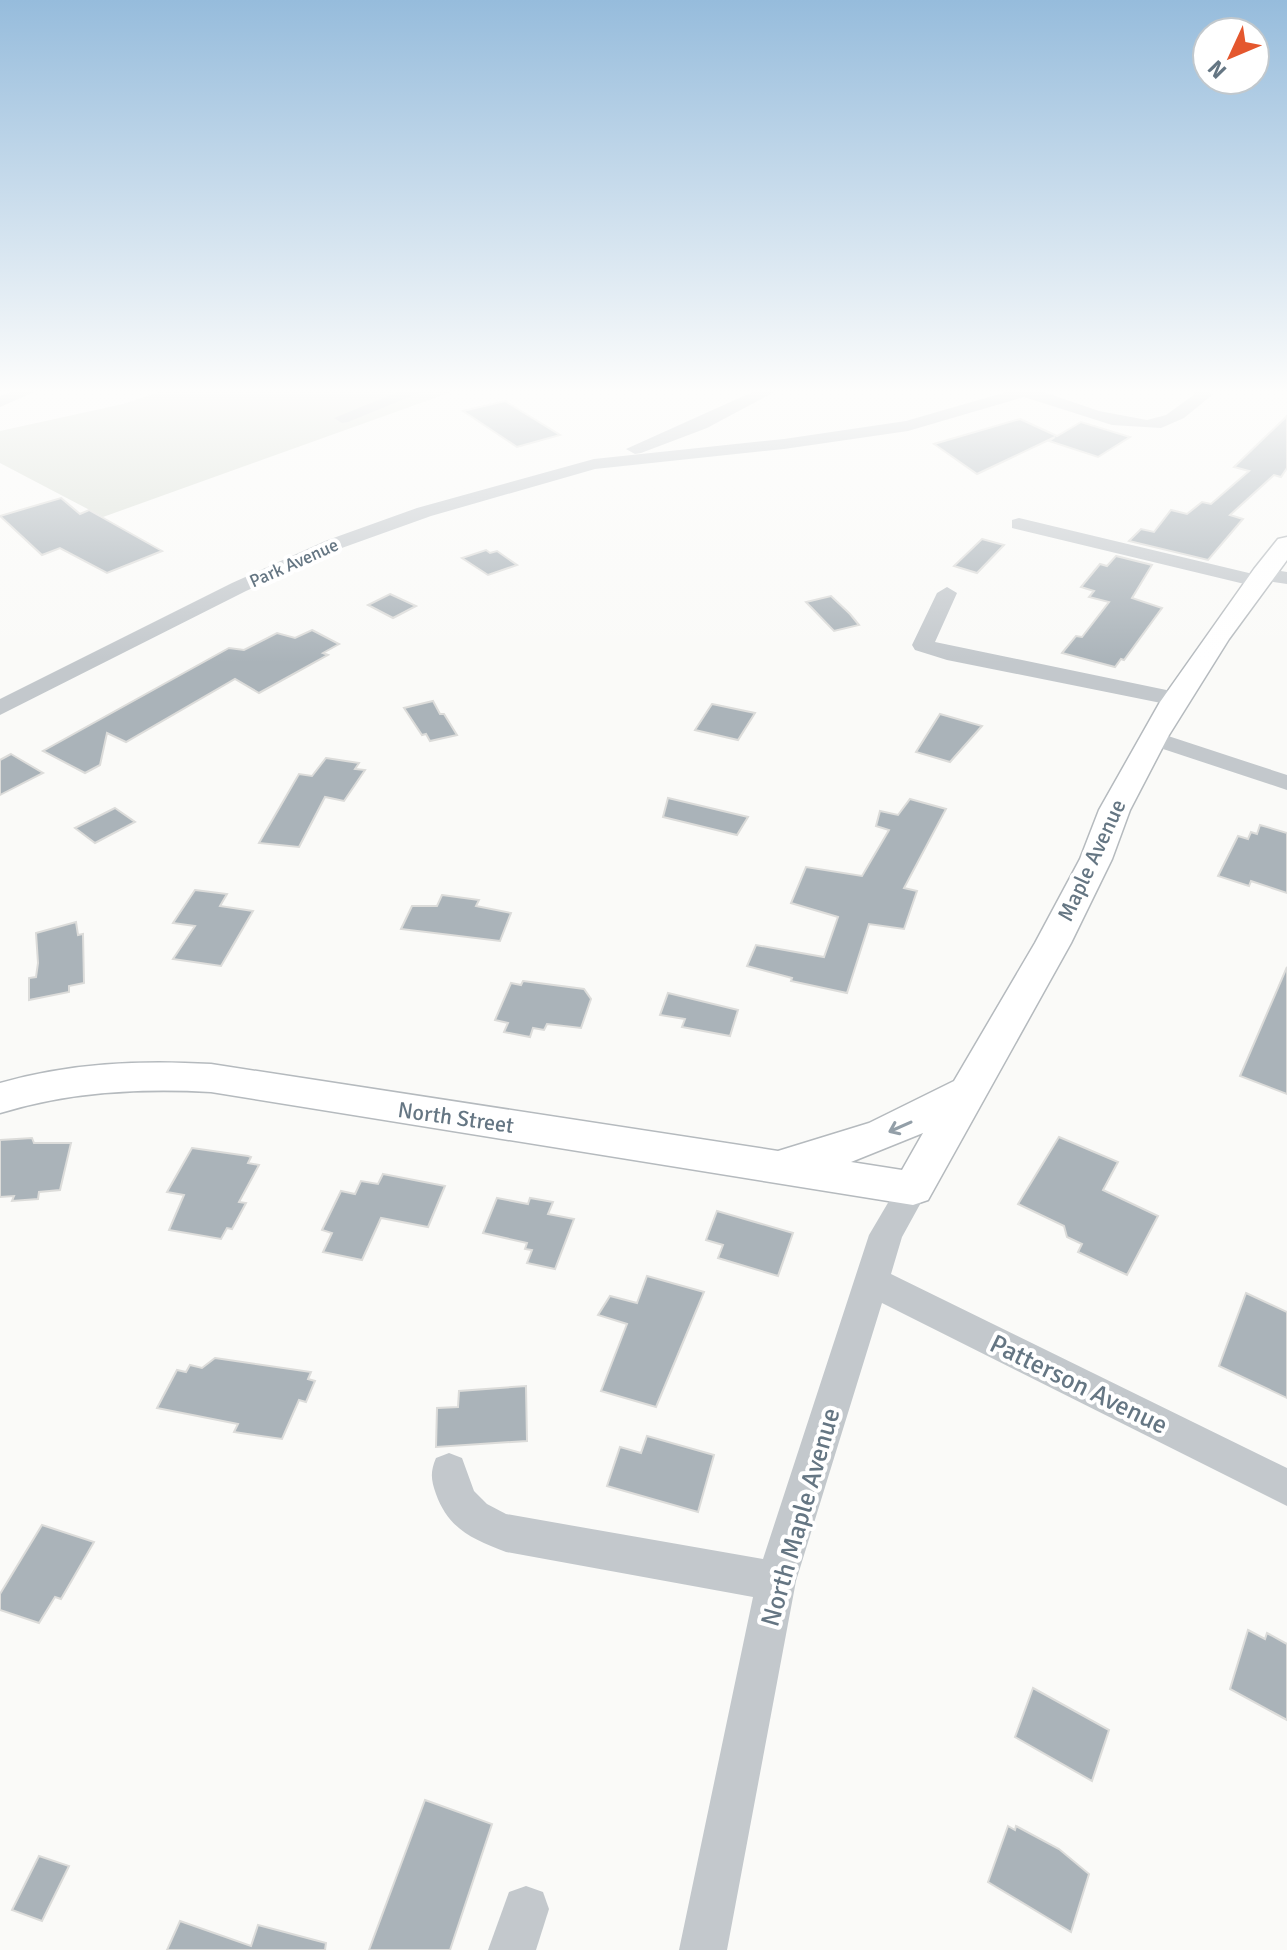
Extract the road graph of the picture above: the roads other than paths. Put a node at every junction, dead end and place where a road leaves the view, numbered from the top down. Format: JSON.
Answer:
{"nodes":[{"id":1,"x":534,"y":481,"type":"edge"},
{"id":2,"x":1019,"y":524,"type":"dead end"},
{"id":3,"x":1287,"y":544,"type":"edge"},
{"id":4,"x":1269,"y":578,"type":"edge"},
{"id":5,"x":947,"y":593,"type":"dead end"},
{"id":6,"x":1176,"y":699,"type":"junction"},
{"id":7,"x":0,"y":708,"type":"edge"},
{"id":8,"x":1153,"y":738,"type":"junction"},
{"id":9,"x":1287,"y":783,"type":"edge"},
{"id":10,"x":969,"y":1091,"type":"junction"},
{"id":11,"x":0,"y":1098,"type":"edge"},
{"id":12,"x":776,"y":1165,"type":"junction"},
{"id":13,"x":913,"y":1188,"type":"junction"},
{"id":14,"x":871,"y":1281,"type":"junction"},
{"id":15,"x":449,"y":1471,"type":"dead end"},
{"id":16,"x":1287,"y":1488,"type":"edge"},
{"id":17,"x":776,"y":1581,"type":"junction"},
{"id":18,"x":703,"y":1950,"type":"edge"}],
"edges":[{"from":1,"to":7,"type":"street","name":"Park Avenue"},
{"from":2,"to":4,"type":"street"},
{"from":3,"to":4,"type":"main road","name":"Maple Avenue"},
{"from":4,"to":6,"type":"main road","name":"Maple Avenue"},
{"from":5,"to":6,"type":"street"},
{"from":6,"to":8,"type":"main road","name":"Maple Avenue"},
{"from":8,"to":9,"type":"street"},
{"from":8,"to":10,"type":"main road","name":"Maple Avenue"},
{"from":10,"to":12,"type":"main road","one_way":true},
{"from":10,"to":13,"type":"main road","name":"Maple Avenue"},
{"from":11,"to":12,"type":"main road","name":"North Street"},
{"from":12,"to":13,"type":"main road","name":"North Street"},
{"from":13,"to":14,"type":"street","name":"North Maple Avenue"},
{"from":14,"to":16,"type":"street","name":"Patterson Avenue"},
{"from":14,"to":17,"type":"street","name":"North Maple Avenue"},
{"from":15,"to":17,"type":"street"},
{"from":17,"to":18,"type":"street","name":"North Maple Avenue"}]}
